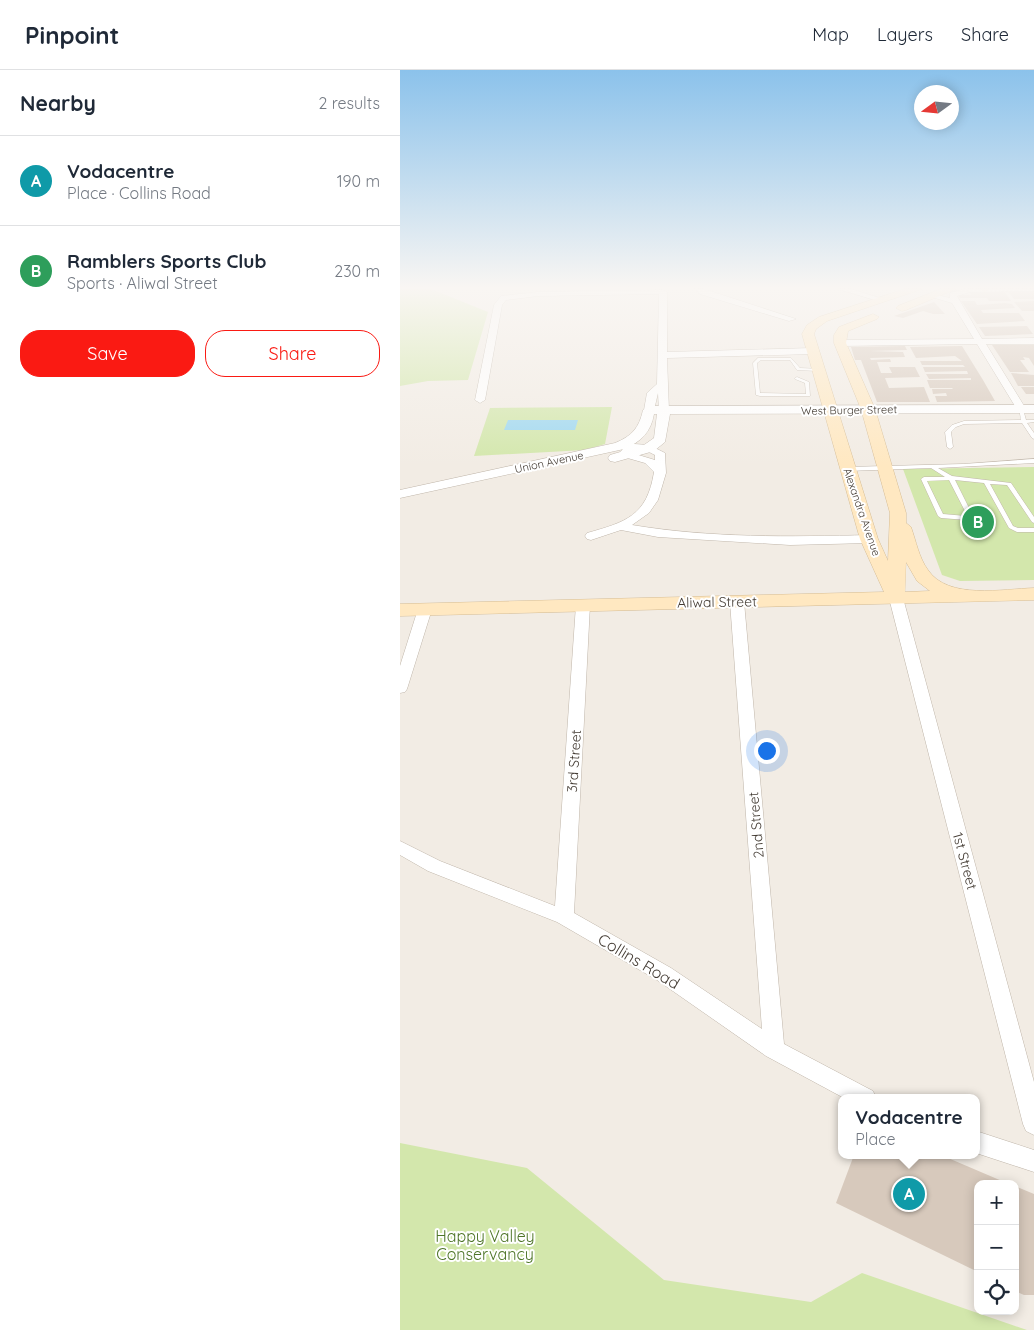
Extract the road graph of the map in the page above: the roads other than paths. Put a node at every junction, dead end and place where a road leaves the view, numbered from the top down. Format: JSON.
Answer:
{"nodes":[{"id":1,"x":490,"y":348,"type":"edge"},
{"id":2,"x":662,"y":348,"type":"edge"},
{"id":3,"x":811,"y":348,"type":"edge"},
{"id":4,"x":842,"y":348,"type":"edge"},
{"id":5,"x":985,"y":348,"type":"edge"},
{"id":6,"x":812,"y":351,"type":"junction"},
{"id":7,"x":662,"y":354,"type":"junction"},
{"id":8,"x":818,"y":370,"type":"junction"},
{"id":9,"x":797,"y":378,"type":"dead end"},
{"id":10,"x":662,"y":385,"type":"junction"},
{"id":11,"x":480,"y":400,"type":"dead end"},
{"id":12,"x":868,"y":409,"type":"junction"},
{"id":13,"x":649,"y":410,"type":"junction"},
{"id":14,"x":830,"y":410,"type":"junction"},
{"id":15,"x":664,"y":411,"type":"junction"},
{"id":16,"x":745,"y":411,"type":"junction"},
{"id":17,"x":1027,"y":413,"type":"edge"},
{"id":18,"x":1034,"y":421,"type":"edge"},
{"id":19,"x":662,"y":429,"type":"junction"},
{"id":20,"x":1034,"y":437,"type":"edge"},
{"id":21,"x":649,"y":448,"type":"junction"},
{"id":22,"x":950,"y":448,"type":"dead end"},
{"id":23,"x":624,"y":451,"type":"junction"},
{"id":24,"x":1034,"y":461,"type":"edge"},
{"id":25,"x":932,"y":467,"type":"junction"},
{"id":26,"x":885,"y":468,"type":"junction"},
{"id":27,"x":848,"y":469,"type":"junction"},
{"id":28,"x":661,"y":473,"type":"junction"},
{"id":29,"x":951,"y":478,"type":"junction"},
{"id":30,"x":986,"y":481,"type":"junction"},
{"id":31,"x":437,"y":492,"type":"junction"},
{"id":32,"x":400,"y":494,"type":"edge"},
{"id":33,"x":400,"y":505,"type":"edge"},
{"id":34,"x":898,"y":513,"type":"junction"},
{"id":35,"x":1034,"y":522,"type":"edge"},
{"id":36,"x":623,"y":527,"type":"junction"},
{"id":37,"x":1034,"y":530,"type":"edge"},
{"id":38,"x":591,"y":536,"type":"dead end"},
{"id":39,"x":870,"y":540,"type":"junction"},
{"id":40,"x":1034,"y":596,"type":"edge"},
{"id":41,"x":972,"y":597,"type":"junction"},
{"id":42,"x":896,"y":598,"type":"junction"},
{"id":43,"x":737,"y":602,"type":"junction"},
{"id":44,"x":583,"y":605,"type":"junction"},
{"id":45,"x":424,"y":609,"type":"junction"},
{"id":46,"x":400,"y":610,"type":"edge"},
{"id":47,"x":400,"y":689,"type":"edge"},
{"id":48,"x":400,"y":847,"type":"edge"},
{"id":49,"x":564,"y":917,"type":"junction"},
{"id":50,"x":774,"y":1049,"type":"junction"},
{"id":51,"x":858,"y":1094,"type":"edge"},
{"id":52,"x":1034,"y":1124,"type":"edge"},
{"id":53,"x":980,"y":1143,"type":"edge"},
{"id":54,"x":1034,"y":1161,"type":"edge"}],
"edges":[{"from":1,"to":11,"type":"street"},
{"from":2,"to":7,"type":"street"},
{"from":3,"to":6,"type":"main road","name":"Alexandra Avenue"},
{"from":4,"to":12,"type":"main road","name":"Alexandra Avenue"},
{"from":5,"to":17,"type":"street"},
{"from":6,"to":7,"type":"street"},
{"from":6,"to":8,"type":"main road","name":"Alexandra Avenue"},
{"from":7,"to":10,"type":"street"},
{"from":8,"to":9,"type":"lane"},
{"from":8,"to":14,"type":"main road","name":"Alexandra Avenue"},
{"from":10,"to":13,"type":"street","name":"Union Avenue"},
{"from":10,"to":15,"type":"street"},
{"from":12,"to":14,"type":"street","name":"West Burger Street"},
{"from":12,"to":17,"type":"street","name":"West Burger Street"},
{"from":12,"to":26,"type":"main road","name":"Alexandra Avenue"},
{"from":13,"to":15,"type":"street","name":"West Burger Street"},
{"from":13,"to":23,"type":"street","name":"Union Avenue"},
{"from":14,"to":16,"type":"street","name":"West Burger Street"},
{"from":14,"to":27,"type":"main road","name":"Alexandra Avenue"},
{"from":15,"to":16,"type":"street","name":"West Burger Street"},
{"from":15,"to":19,"type":"street"},
{"from":16,"to":19,"type":"street"},
{"from":17,"to":18,"type":"lane"},
{"from":17,"to":20,"type":"lane"},
{"from":17,"to":22,"type":"lane"},
{"from":19,"to":21,"type":"street"},
{"from":21,"to":23,"type":"street","name":"Union Avenue"},
{"from":21,"to":28,"type":"street"},
{"from":23,"to":28,"type":"street"},
{"from":23,"to":31,"type":"street","name":"Union Avenue"},
{"from":24,"to":25,"type":"lane"},
{"from":25,"to":26,"type":"lane"},
{"from":25,"to":29,"type":"lane"},
{"from":26,"to":27,"type":"lane"},
{"from":26,"to":34,"type":"main road","name":"Alexandra Avenue"},
{"from":27,"to":39,"type":"main road","name":"Alexandra Avenue"},
{"from":28,"to":36,"type":"street"},
{"from":29,"to":29,"type":"lane"},
{"from":29,"to":30,"type":"lane"},
{"from":30,"to":35,"type":"lane"},
{"from":30,"to":37,"type":"lane"},
{"from":31,"to":32,"type":"street","name":"Union Avenue"},
{"from":31,"to":33,"type":"street","name":"Union Avenue"},
{"from":34,"to":41,"type":"main road"},
{"from":34,"to":42,"type":"main road","name":"Alexandra Avenue"},
{"from":36,"to":38,"type":"street"},
{"from":36,"to":39,"type":"street"},
{"from":39,"to":42,"type":"main road","name":"Alexandra Avenue"},
{"from":40,"to":41,"type":"main road","name":"Aliwal Street"},
{"from":41,"to":42,"type":"main road","name":"Aliwal Street"},
{"from":42,"to":43,"type":"main road","name":"Aliwal Street"},
{"from":42,"to":52,"type":"street","name":"1st Street"},
{"from":43,"to":44,"type":"main road","name":"Aliwal Street"},
{"from":43,"to":50,"type":"street","name":"2nd Street"},
{"from":44,"to":45,"type":"main road","name":"Aliwal Street"},
{"from":44,"to":49,"type":"street","name":"3rd Street"},
{"from":45,"to":46,"type":"main road","name":"Aliwal Street"},
{"from":45,"to":47,"type":"street"},
{"from":48,"to":49,"type":"street","name":"Collins Road"},
{"from":49,"to":50,"type":"street","name":"Collins Road"},
{"from":50,"to":51,"type":"street","name":"Collins Road"},
{"from":53,"to":54,"type":"street"}]}
